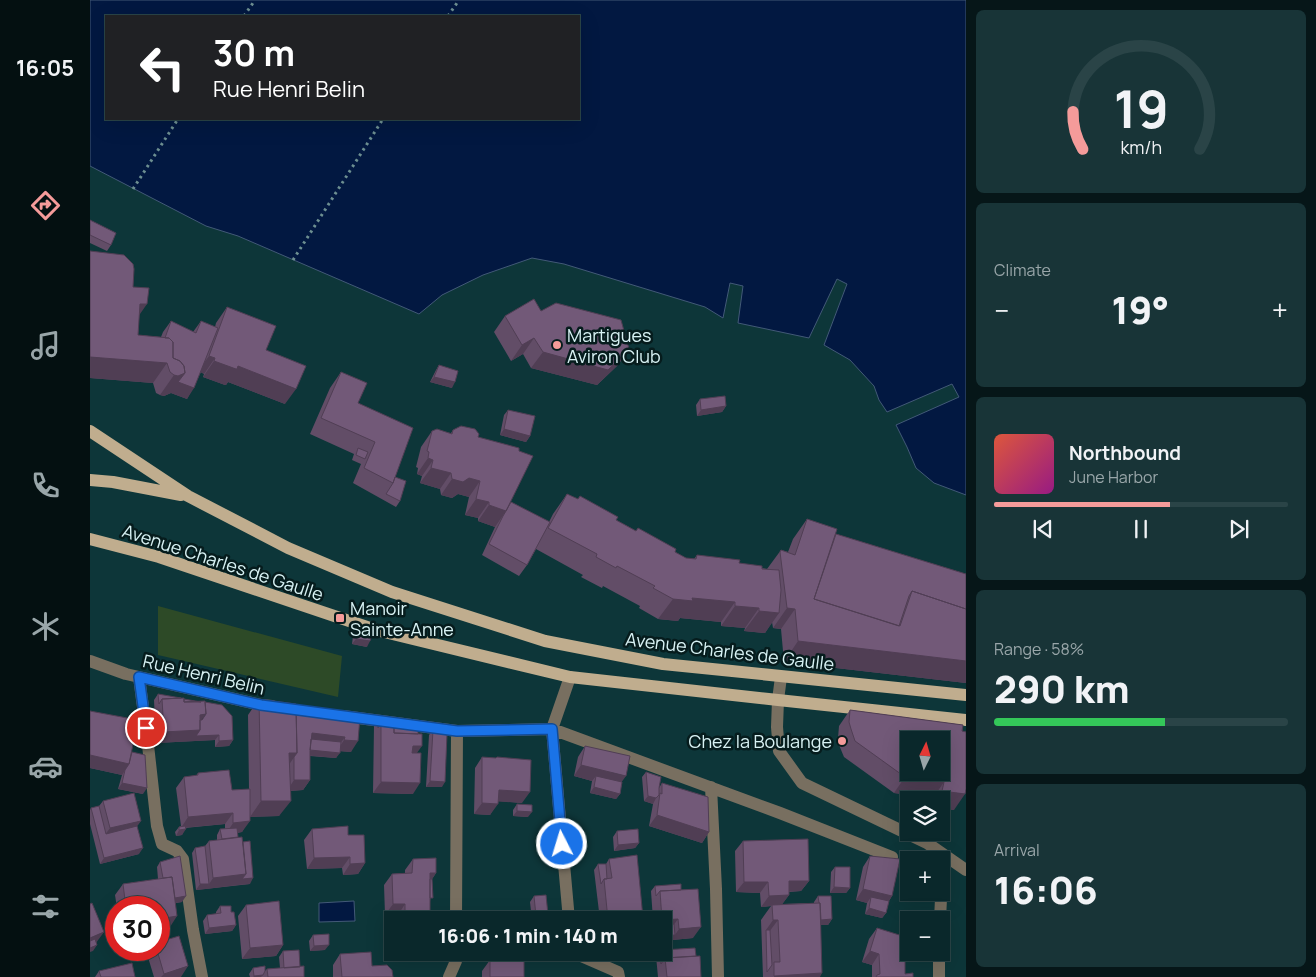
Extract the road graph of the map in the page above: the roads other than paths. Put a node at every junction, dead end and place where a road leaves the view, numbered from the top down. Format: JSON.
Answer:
{"nodes":[{"id":1,"x":90,"y":431,"type":"edge"},
{"id":2,"x":90,"y":480,"type":"edge"},
{"id":3,"x":188,"y":496,"type":"junction"},
{"id":4,"x":90,"y":539,"type":"edge"},
{"id":5,"x":90,"y":661,"type":"edge"},
{"id":6,"x":781,"y":676,"type":"junction"},
{"id":7,"x":139,"y":677,"type":"junction"},
{"id":8,"x":570,"y":677,"type":"junction"},
{"id":9,"x":966,"y":695,"type":"edge"},
{"id":10,"x":778,"y":700,"type":"junction"},
{"id":11,"x":280,"y":708,"type":"edge"},
{"id":12,"x":330,"y":714,"type":"edge"},
{"id":13,"x":966,"y":720,"type":"edge"},
{"id":14,"x":552,"y":729,"type":"junction"},
{"id":15,"x":457,"y":731,"type":"junction"},
{"id":16,"x":711,"y":788,"type":"junction"},
{"id":17,"x":939,"y":851,"type":"edge"},
{"id":18,"x":892,"y":857,"type":"edge"},
{"id":19,"x":950,"y":858,"type":"edge"},
{"id":20,"x":966,"y":870,"type":"edge"},
{"id":21,"x":456,"y":911,"type":"edge"},
{"id":22,"x":568,"y":911,"type":"edge"},
{"id":23,"x":456,"y":961,"type":"edge"},
{"id":24,"x":593,"y":961,"type":"edge"},
{"id":25,"x":939,"y":961,"type":"edge"},
{"id":26,"x":202,"y":977,"type":"edge"},
{"id":27,"x":449,"y":977,"type":"edge"},
{"id":28,"x":619,"y":977,"type":"edge"},
{"id":29,"x":718,"y":977,"type":"edge"},
{"id":30,"x":939,"y":977,"type":"edge"}],
"edges":[{"from":1,"to":3,"type":"main road","name":"Avenue Charles de Gaulle"},
{"from":2,"to":3,"type":"main road"},
{"from":3,"to":6,"type":"main road","name":"Avenue Charles de Gaulle"},
{"from":4,"to":8,"type":"main road","name":"Avenue Charles de Gaulle"},
{"from":5,"to":7,"type":"street","name":"Rue Henri Belin"},
{"from":6,"to":9,"type":"main road","name":"Avenue Charles de Gaulle"},
{"from":6,"to":10,"type":"street"},
{"from":7,"to":11,"type":"street","name":"Rue Henri Belin"},
{"from":7,"to":26,"type":"street"},
{"from":8,"to":10,"type":"main road","name":"Avenue Charles de Gaulle"},
{"from":8,"to":14,"type":"street"},
{"from":10,"to":13,"type":"main road","name":"Avenue Charles de Gaulle"},
{"from":10,"to":17,"type":"street"},
{"from":12,"to":15,"type":"street"},
{"from":14,"to":15,"type":"street"},
{"from":14,"to":16,"type":"street"},
{"from":14,"to":22,"type":"street"},
{"from":15,"to":21,"type":"street"},
{"from":16,"to":18,"type":"street"},
{"from":16,"to":29,"type":"street"},
{"from":19,"to":20,"type":"street"},
{"from":23,"to":27,"type":"street"},
{"from":24,"to":28,"type":"street"},
{"from":25,"to":30,"type":"street"}]}
